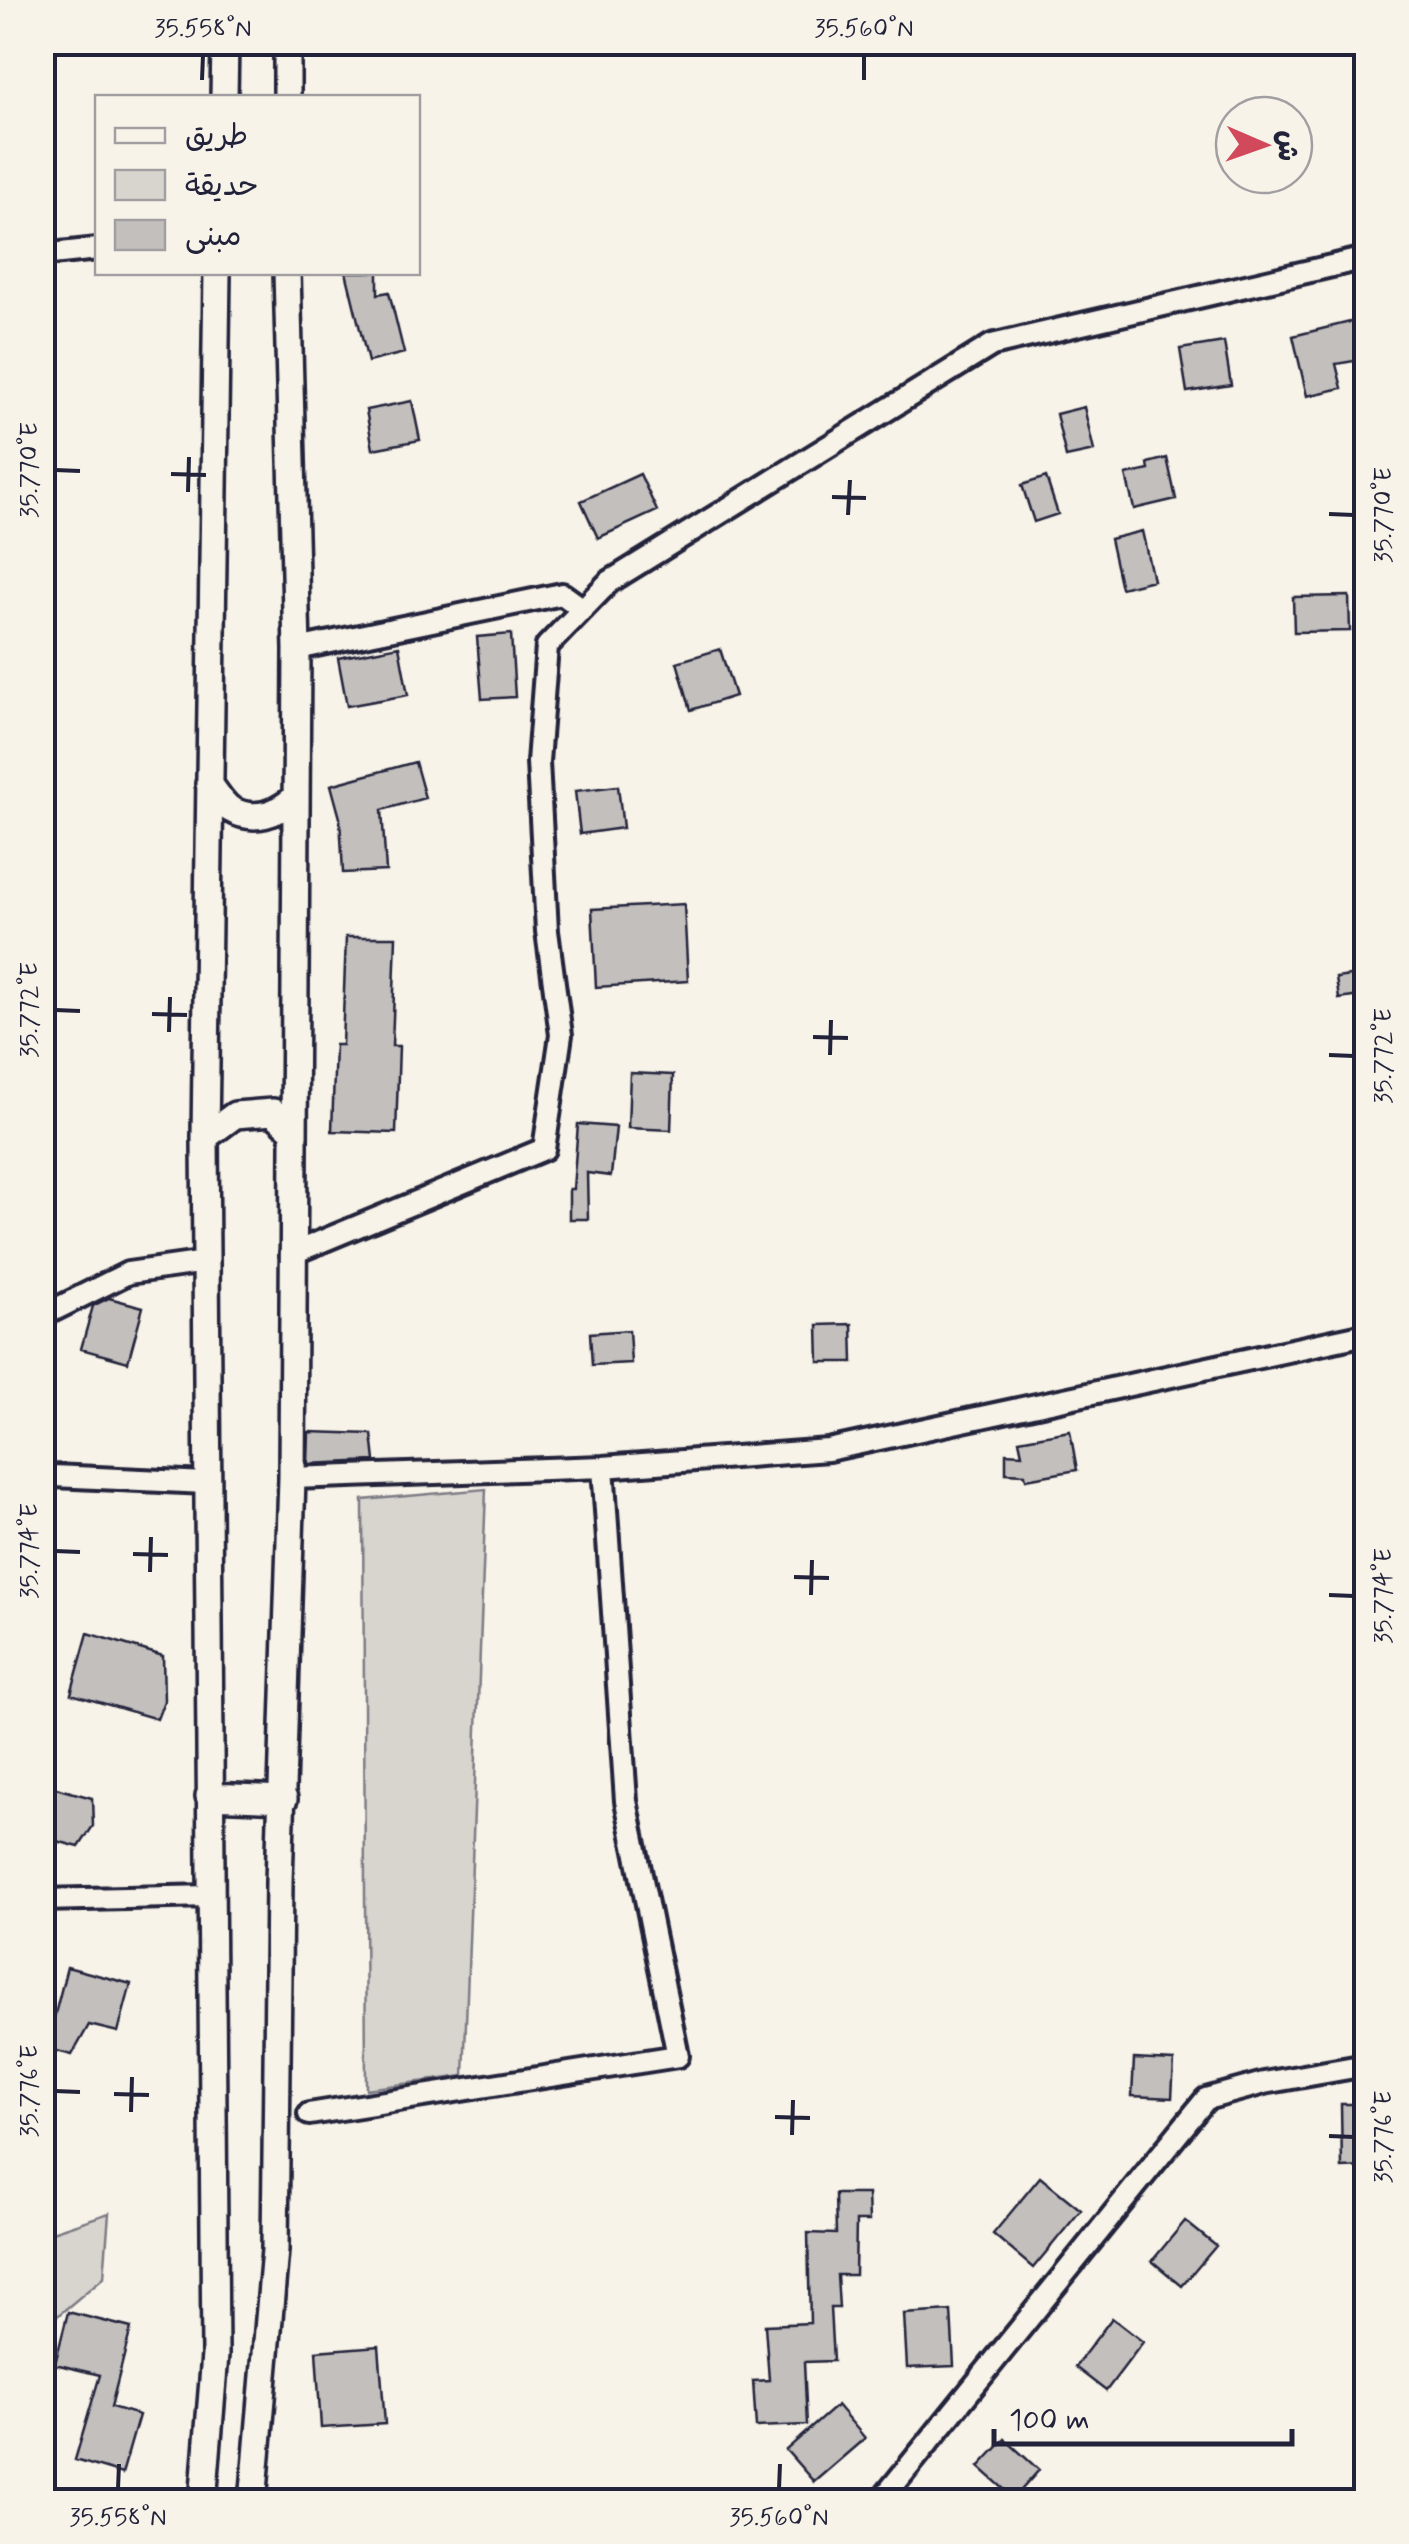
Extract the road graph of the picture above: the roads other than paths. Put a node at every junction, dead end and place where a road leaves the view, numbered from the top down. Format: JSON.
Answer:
{"nodes":[{"id":1,"x":225,"y":42,"type":"edge"},
{"id":2,"x":287,"y":42,"type":"edge"},
{"id":3,"x":224,"y":95,"type":"edge"},
{"id":4,"x":287,"y":95,"type":"edge"},
{"id":5,"x":95,"y":249,"type":"edge"},
{"id":6,"x":42,"y":255,"type":"edge"},
{"id":7,"x":1366,"y":258,"type":"edge"},
{"id":8,"x":217,"y":275,"type":"edge"},
{"id":9,"x":287,"y":275,"type":"edge"},
{"id":10,"x":583,"y":609,"type":"junction"},
{"id":11,"x":297,"y":650,"type":"junction"},
{"id":12,"x":209,"y":784,"type":"junction"},
{"id":13,"x":296,"y":797,"type":"junction"},
{"id":14,"x":293,"y":1130,"type":"junction"},
{"id":15,"x":205,"y":1137,"type":"junction"},
{"id":16,"x":292,"y":1254,"type":"junction"},
{"id":17,"x":206,"y":1262,"type":"junction"},
{"id":18,"x":42,"y":1316,"type":"edge"},
{"id":19,"x":1366,"y":1337,"type":"edge"},
{"id":20,"x":603,"y":1467,"type":"junction"},
{"id":21,"x":42,"y":1472,"type":"edge"},
{"id":22,"x":292,"y":1478,"type":"junction"},
{"id":23,"x":207,"y":1483,"type":"junction"},
{"id":24,"x":209,"y":1796,"type":"junction"},
{"id":25,"x":284,"y":1799,"type":"junction"},
{"id":26,"x":212,"y":1896,"type":"junction"},
{"id":27,"x":42,"y":1900,"type":"edge"},
{"id":28,"x":1366,"y":2065,"type":"edge"},
{"id":29,"x":309,"y":2114,"type":"dead end"},
{"id":30,"x":203,"y":2502,"type":"edge"},
{"id":31,"x":254,"y":2502,"type":"edge"},
{"id":32,"x":880,"y":2502,"type":"edge"}],
"edges":[{"from":1,"to":3,"type":"main road"},
{"from":2,"to":4,"type":"main road"},
{"from":5,"to":6,"type":"street"},
{"from":7,"to":10,"type":"street"},
{"from":8,"to":12,"type":"main road"},
{"from":9,"to":11,"type":"main road"},
{"from":10,"to":11,"type":"street"},
{"from":10,"to":16,"type":"street"},
{"from":11,"to":13,"type":"main road"},
{"from":12,"to":13,"type":"main road"},
{"from":12,"to":15,"type":"main road"},
{"from":13,"to":14,"type":"main road"},
{"from":14,"to":15,"type":"main road"},
{"from":14,"to":16,"type":"main road"},
{"from":15,"to":17,"type":"main road"},
{"from":16,"to":22,"type":"main road"},
{"from":17,"to":18,"type":"street"},
{"from":17,"to":23,"type":"main road"},
{"from":19,"to":20,"type":"street"},
{"from":20,"to":22,"type":"street"},
{"from":20,"to":29,"type":"street"},
{"from":21,"to":23,"type":"street"},
{"from":22,"to":25,"type":"main road"},
{"from":23,"to":24,"type":"main road"},
{"from":24,"to":25,"type":"main road"},
{"from":24,"to":26,"type":"main road"},
{"from":25,"to":31,"type":"main road"},
{"from":26,"to":27,"type":"street"},
{"from":26,"to":30,"type":"main road"},
{"from":28,"to":32,"type":"street"}]}
